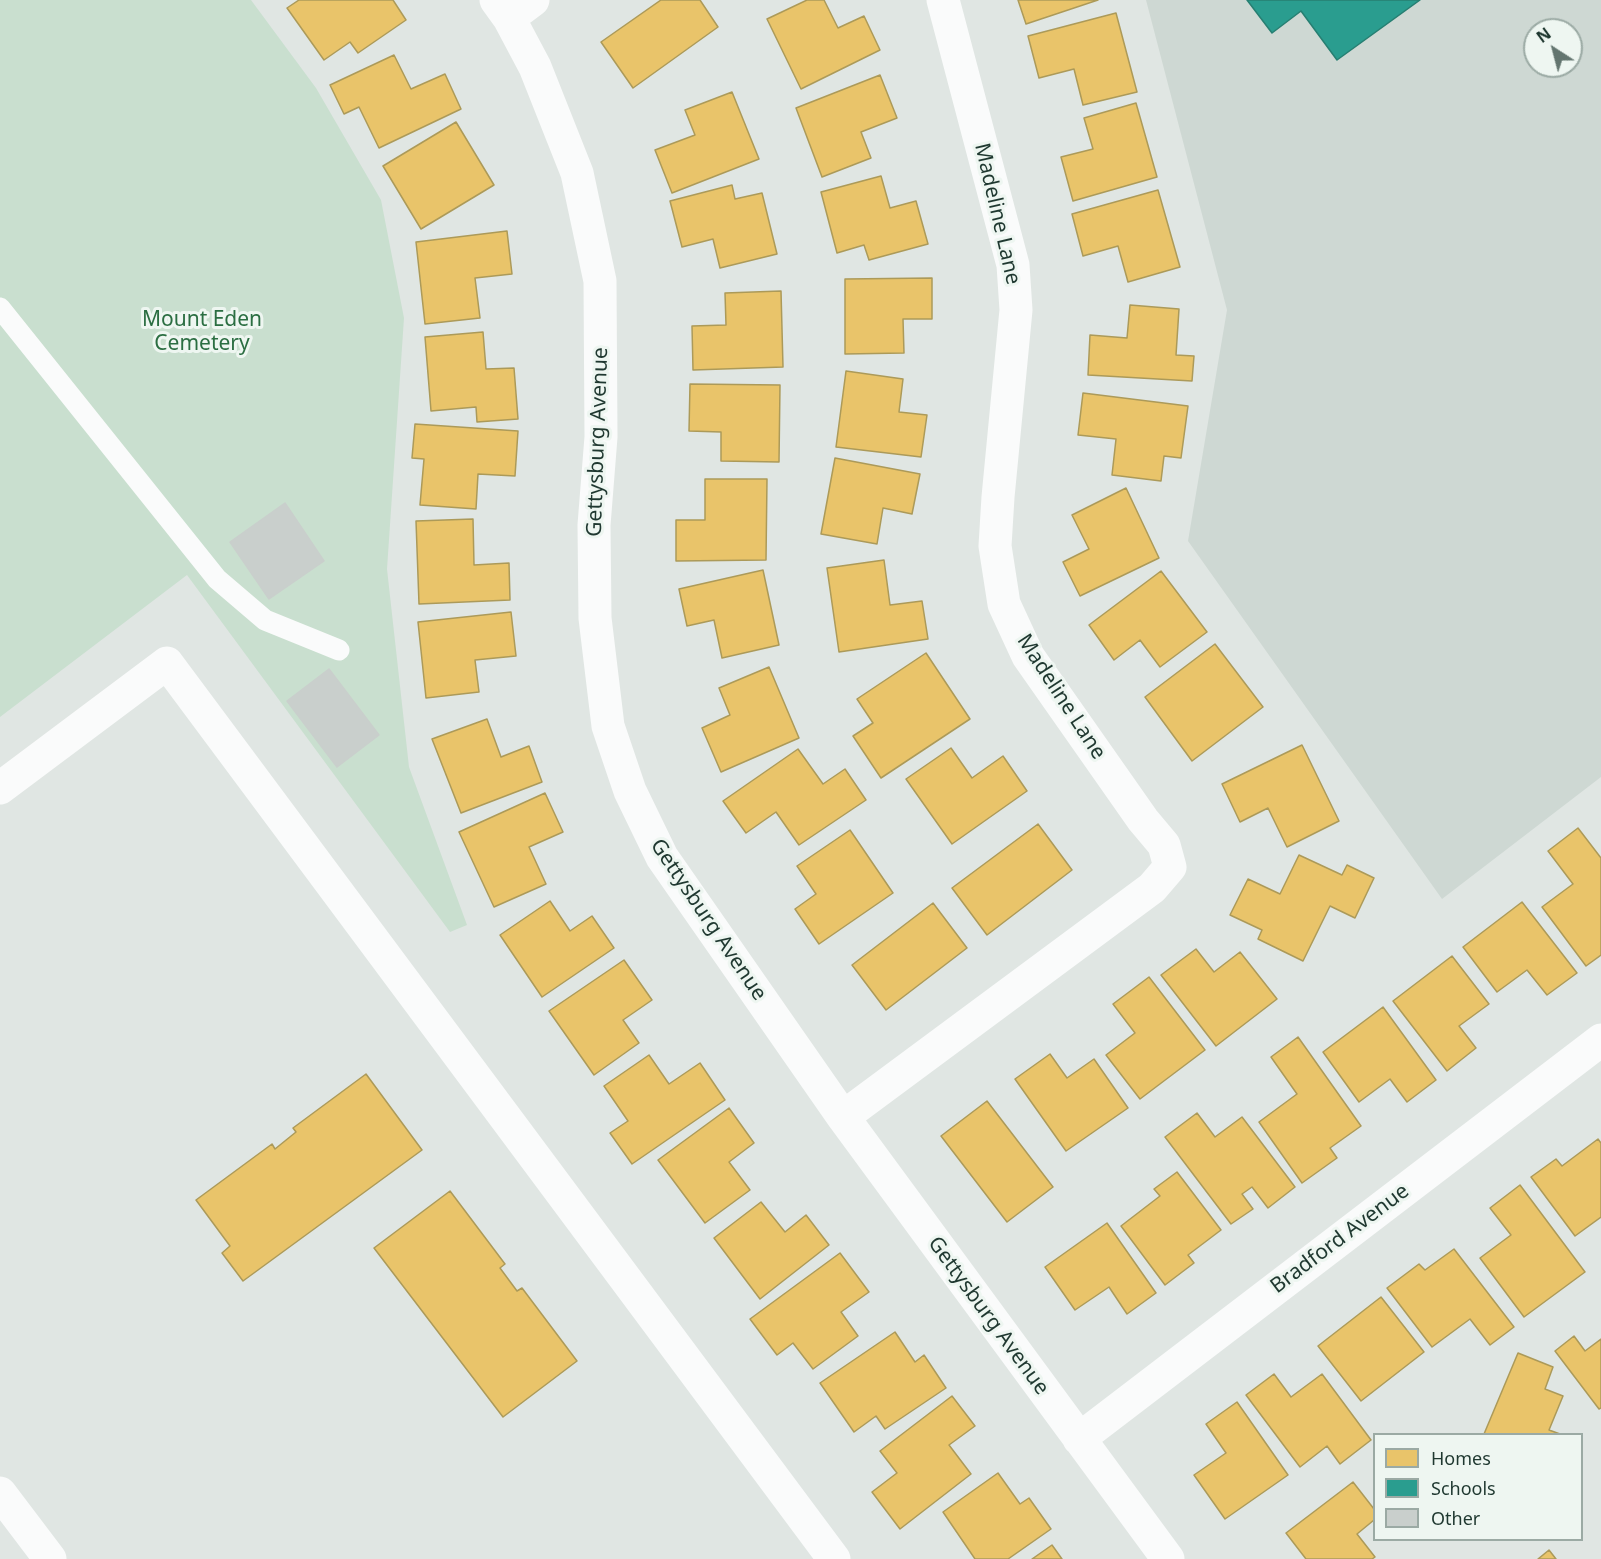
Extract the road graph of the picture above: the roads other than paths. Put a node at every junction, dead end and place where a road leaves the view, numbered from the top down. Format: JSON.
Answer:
{"nodes":[{"id":1,"x":943,"y":0,"type":"edge"},
{"id":2,"x":512,"y":6,"type":"edge"},
{"id":3,"x":0,"y":308,"type":"edge"},
{"id":4,"x":339,"y":650,"type":"dead end"},
{"id":5,"x":0,"y":788,"type":"edge"},
{"id":6,"x":1601,"y":1040,"type":"edge"},
{"id":7,"x":843,"y":1117,"type":"junction"},
{"id":8,"x":1079,"y":1439,"type":"junction"},
{"id":9,"x":0,"y":1493,"type":"edge"},
{"id":10,"x":50,"y":1559,"type":"edge"},
{"id":11,"x":834,"y":1559,"type":"edge"},
{"id":12,"x":1168,"y":1559,"type":"edge"}],
"edges":[{"from":1,"to":7,"type":"street","name":"Madeline Lane"},
{"from":2,"to":7,"type":"street","name":"Gettysburg Avenue"},
{"from":3,"to":4,"type":"lane"},
{"from":5,"to":11,"type":"street"},
{"from":6,"to":8,"type":"street","name":"Bradford Avenue"},
{"from":7,"to":8,"type":"street","name":"Gettysburg Avenue"},
{"from":8,"to":12,"type":"street","name":"Gettysburg Avenue"},
{"from":9,"to":10,"type":"street"}]}
